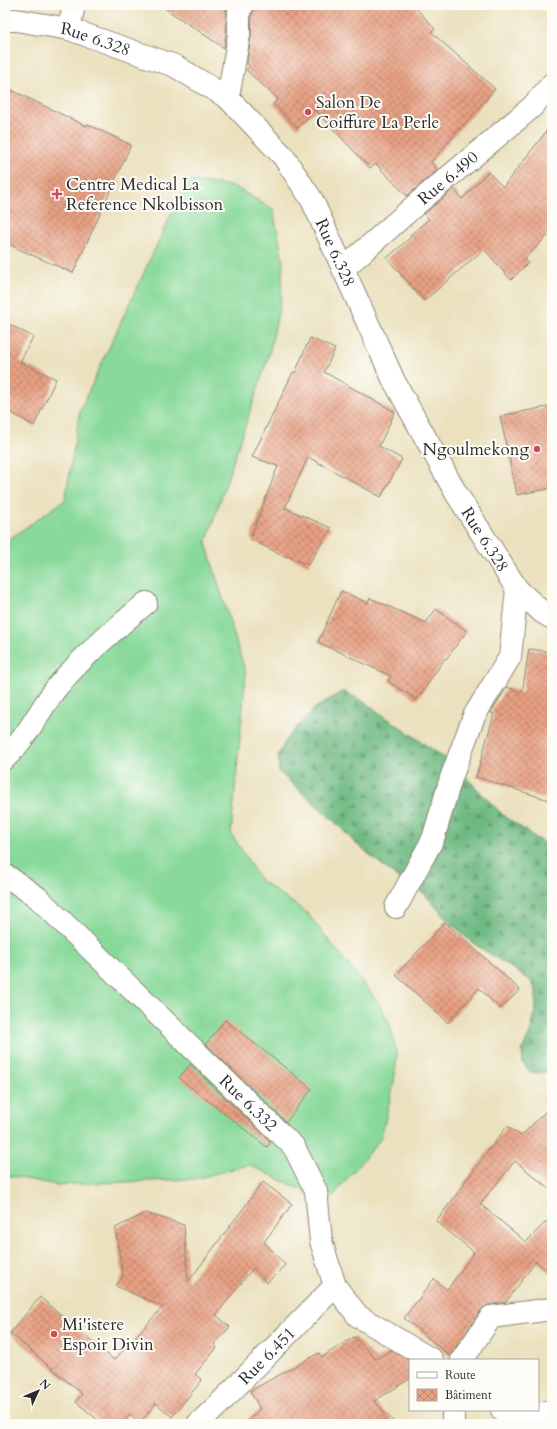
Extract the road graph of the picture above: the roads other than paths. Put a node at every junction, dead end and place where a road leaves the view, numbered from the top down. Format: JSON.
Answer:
{"nodes":[{"id":1,"x":74,"y":5,"type":"edge"},
{"id":2,"x":243,"y":5,"type":"edge"},
{"id":3,"x":5,"y":20,"type":"edge"},
{"id":4,"x":69,"y":29,"type":"junction"},
{"id":5,"x":552,"y":84,"type":"edge"},
{"id":6,"x":228,"y":98,"type":"junction"},
{"id":7,"x":343,"y":269,"type":"junction"},
{"id":8,"x":517,"y":589,"type":"junction"},
{"id":9,"x":146,"y":603,"type":"dead end"},
{"id":10,"x":552,"y":618,"type":"edge"},
{"id":11,"x":5,"y":758,"type":"edge"},
{"id":12,"x":5,"y":875,"type":"edge"},
{"id":13,"x":396,"y":907,"type":"dead end"},
{"id":14,"x":335,"y":1286,"type":"junction"},
{"id":15,"x":552,"y":1309,"type":"edge"},
{"id":16,"x":430,"y":1359,"type":"edge"},
{"id":17,"x":463,"y":1359,"type":"edge"},
{"id":18,"x":552,"y":1410,"type":"edge"},
{"id":19,"x":453,"y":1411,"type":"edge"},
{"id":20,"x":512,"y":1419,"type":"edge"},
{"id":21,"x":198,"y":1424,"type":"edge"},
{"id":22,"x":453,"y":1424,"type":"edge"}],
"edges":[{"from":1,"to":4,"type":"street"},
{"from":2,"to":6,"type":"street"},
{"from":3,"to":4,"type":"street","name":"Rue 6.328"},
{"from":4,"to":6,"type":"street","name":"Rue 6.328"},
{"from":5,"to":7,"type":"street","name":"Rue 6.490"},
{"from":6,"to":7,"type":"street","name":"Rue 6.328"},
{"from":7,"to":8,"type":"street","name":"Rue 6.328"},
{"from":8,"to":10,"type":"street","name":"Rue 6.328"},
{"from":8,"to":13,"type":"street"},
{"from":9,"to":11,"type":"street"},
{"from":12,"to":14,"type":"street","name":"Rue 6.332"},
{"from":14,"to":16,"type":"street","name":"Rue 6.332"},
{"from":14,"to":21,"type":"street","name":"Rue 6.451"},
{"from":15,"to":17,"type":"street"},
{"from":18,"to":20,"type":"street"},
{"from":19,"to":22,"type":"street"}]}
